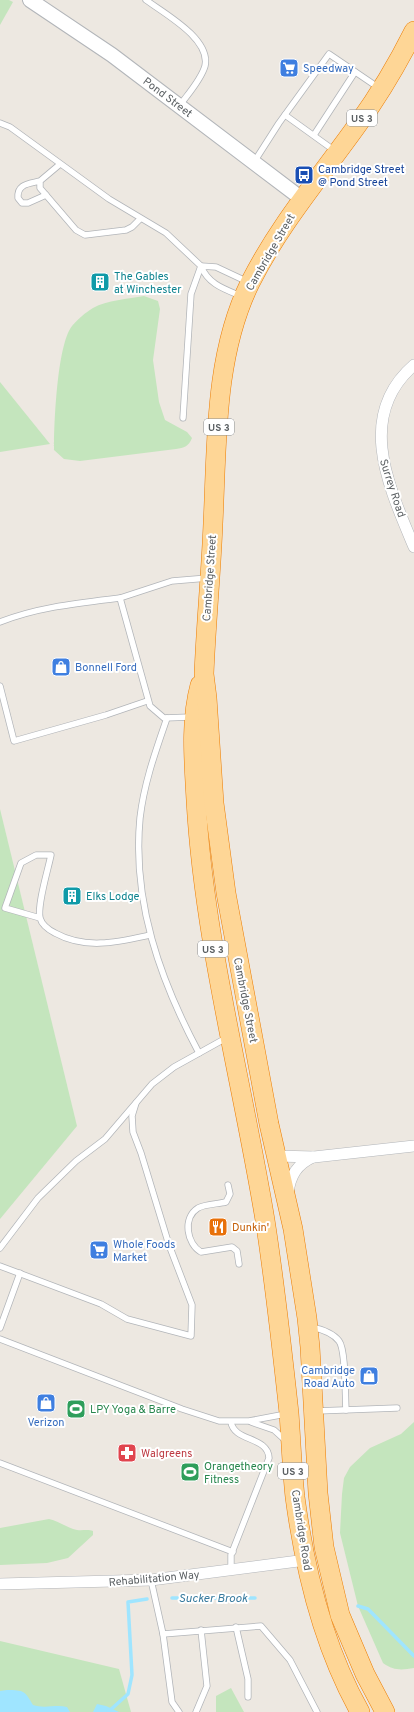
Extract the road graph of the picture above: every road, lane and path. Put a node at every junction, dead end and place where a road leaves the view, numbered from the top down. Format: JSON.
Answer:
{"nodes":[{"id":1,"x":30,"y":0,"type":"edge"},
{"id":2,"x":146,"y":0,"type":"edge"},
{"id":3,"x":414,"y":31,"type":"edge"},
{"id":4,"x":355,"y":72,"type":"junction"},
{"id":5,"x":381,"y":90,"type":"junction"},
{"id":6,"x":180,"y":106,"type":"junction"},
{"id":7,"x":285,"y":115,"type":"junction"},
{"id":8,"x":0,"y":123,"type":"edge"},
{"id":9,"x":314,"y":135,"type":"junction"},
{"id":10,"x":337,"y":152,"type":"junction"},
{"id":11,"x":254,"y":162,"type":"junction"},
{"id":12,"x":60,"y":165,"type":"junction"},
{"id":13,"x":40,"y":181,"type":"junction"},
{"id":14,"x":46,"y":195,"type":"junction"},
{"id":15,"x":302,"y":199,"type":"junction"},
{"id":16,"x":140,"y":219,"type":"junction"},
{"id":17,"x":201,"y":266,"type":"junction"},
{"id":18,"x":247,"y":290,"type":"junction"},
{"id":19,"x":414,"y":365,"type":"edge"},
{"id":20,"x":183,"y":418,"type":"dead end"},
{"id":21,"x":414,"y":547,"type":"edge"},
{"id":22,"x":210,"y":578,"type":"junction"},
{"id":23,"x":120,"y":598,"type":"junction"},
{"id":24,"x":0,"y":622,"type":"edge"},
{"id":25,"x":204,"y":674,"type":"junction"},
{"id":26,"x":0,"y":686,"type":"edge"},
{"id":27,"x":147,"y":701,"type":"junction"},
{"id":28,"x":195,"y":717,"type":"junction"},
{"id":29,"x":167,"y":718,"type":"junction"},
{"id":30,"x":40,"y":918,"type":"junction"},
{"id":31,"x":150,"y":935,"type":"junction"},
{"id":32,"x":252,"y":1031,"type":"junction"},
{"id":33,"x":229,"y":1037,"type":"junction"},
{"id":34,"x":199,"y":1053,"type":"junction"},
{"id":35,"x":136,"y":1103,"type":"junction"},
{"id":36,"x":414,"y":1146,"type":"edge"},
{"id":37,"x":276,"y":1156,"type":"junction"},
{"id":38,"x":314,"y":1157,"type":"junction"},
{"id":39,"x":228,"y":1185,"type":"dead end"},
{"id":40,"x":265,"y":1221,"type":"joint"},
{"id":41,"x":293,"y":1229,"type":"junction"},
{"id":42,"x":0,"y":1248,"type":"edge"},
{"id":43,"x":239,"y":1264,"type":"dead end"},
{"id":44,"x":0,"y":1266,"type":"edge"},
{"id":45,"x":20,"y":1273,"type":"junction"},
{"id":46,"x":308,"y":1326,"type":"junction"},
{"id":47,"x":0,"y":1328,"type":"edge"},
{"id":48,"x":0,"y":1339,"type":"edge"},
{"id":49,"x":397,"y":1408,"type":"dead end"},
{"id":50,"x":346,"y":1410,"type":"junction"},
{"id":51,"x":314,"y":1411,"type":"junction"},
{"id":52,"x":289,"y":1414,"type":"junction"},
{"id":53,"x":249,"y":1421,"type":"junction"},
{"id":54,"x":230,"y":1422,"type":"junction"},
{"id":55,"x":292,"y":1461,"type":"junction"},
{"id":56,"x":0,"y":1463,"type":"edge"},
{"id":57,"x":233,"y":1552,"type":"junction"},
{"id":58,"x":306,"y":1560,"type":"junction"},
{"id":59,"x":232,"y":1570,"type":"junction"},
{"id":60,"x":152,"y":1580,"type":"junction"},
{"id":61,"x":0,"y":1584,"type":"edge"},
{"id":62,"x":236,"y":1627,"type":"junction"},
{"id":63,"x":201,"y":1630,"type":"junction"},
{"id":64,"x":163,"y":1634,"type":"junction"},
{"id":65,"x":248,"y":1697,"type":"dead end"},
{"id":66,"x":179,"y":1712,"type":"edge"},
{"id":67,"x":196,"y":1712,"type":"edge"},
{"id":68,"x":317,"y":1712,"type":"edge"},
{"id":69,"x":360,"y":1712,"type":"edge"},
{"id":70,"x":385,"y":1712,"type":"edge"}],
"edges":[{"from":1,"to":6,"type":"street","name":"Pond Street"},
{"from":2,"to":6,"type":"lane"},
{"from":3,"to":5,"type":"highway","name":"Cambridge Street","number":"US 3"},
{"from":4,"to":5,"type":"lane"},
{"from":4,"to":7,"type":"lane"},
{"from":4,"to":9,"type":"lane"},
{"from":5,"to":10,"type":"highway","name":"Cambridge Street","number":"US 3"},
{"from":6,"to":11,"type":"street","name":"Pond Street"},
{"from":7,"to":9,"type":"lane"},
{"from":7,"to":11,"type":"lane"},
{"from":8,"to":12,"type":"lane"},
{"from":9,"to":10,"type":"lane"},
{"from":10,"to":15,"type":"highway","name":"Cambridge Street","number":"US 3"},
{"from":11,"to":15,"type":"street","name":"Pond Street"},
{"from":12,"to":13,"type":"lane"},
{"from":12,"to":16,"type":"lane"},
{"from":13,"to":14,"type":"lane"},
{"from":13,"to":14,"type":"lane"},
{"from":14,"to":16,"type":"lane"},
{"from":15,"to":18,"type":"highway","name":"Cambridge Street","number":"US 3"},
{"from":16,"to":17,"type":"lane"},
{"from":17,"to":18,"type":"lane"},
{"from":17,"to":18,"type":"lane"},
{"from":17,"to":20,"type":"lane"},
{"from":18,"to":22,"type":"highway","name":"Cambridge Street","number":"US 3"},
{"from":19,"to":21,"type":"street","name":"Surrey Road"},
{"from":22,"to":23,"type":"lane"},
{"from":22,"to":25,"type":"highway","name":"Cambridge Street","number":"US 3"},
{"from":23,"to":24,"type":"lane"},
{"from":23,"to":27,"type":"lane"},
{"from":25,"to":28,"type":"highway","name":"Cambridge Street","number":"US 3"},
{"from":25,"to":32,"type":"highway","name":"Cambridge Street","number":"US 3"},
{"from":26,"to":27,"type":"lane"},
{"from":27,"to":29,"type":"lane"},
{"from":28,"to":29,"type":"lane"},
{"from":28,"to":33,"type":"highway","name":"Cambridge Street","number":"US 3"},
{"from":29,"to":31,"type":"lane"},
{"from":30,"to":30,"type":"lane"},
{"from":30,"to":31,"type":"lane"},
{"from":31,"to":34,"type":"lane"},
{"from":32,"to":33,"type":"highway"},
{"from":32,"to":37,"type":"highway","name":"Cambridge Street","number":"US 3"},
{"from":33,"to":34,"type":"lane"},
{"from":33,"to":40,"type":"highway","name":"Cambridge Street","number":"US 3"},
{"from":34,"to":35,"type":"lane"},
{"from":35,"to":42,"type":"lane"},
{"from":35,"to":45,"type":"lane"},
{"from":36,"to":38,"type":"street"},
{"from":37,"to":38,"type":"street"},
{"from":37,"to":41,"type":"highway","name":"Cambridge Street","number":"US 3"},
{"from":38,"to":41,"type":"street"},
{"from":39,"to":43,"type":"lane"},
{"from":40,"to":52,"type":"highway","name":"Cambridge Road","number":"US 3"},
{"from":41,"to":46,"type":"highway","name":"Cambridge Road","number":"US 3"},
{"from":44,"to":45,"type":"lane"},
{"from":45,"to":47,"type":"lane"},
{"from":46,"to":50,"type":"lane"},
{"from":46,"to":51,"type":"highway","name":"Cambridge Road","number":"US 3"},
{"from":48,"to":54,"type":"lane"},
{"from":49,"to":50,"type":"lane"},
{"from":50,"to":51,"type":"lane"},
{"from":51,"to":52,"type":"highway"},
{"from":51,"to":70,"type":"highway","name":"Cambridge Road","number":"US 3"},
{"from":52,"to":53,"type":"lane"},
{"from":52,"to":55,"type":"highway","name":"Cambridge Road","number":"US 3"},
{"from":53,"to":54,"type":"lane"},
{"from":53,"to":55,"type":"lane"},
{"from":54,"to":57,"type":"lane"},
{"from":55,"to":58,"type":"highway","name":"Cambridge Road","number":"US 3"},
{"from":56,"to":57,"type":"lane"},
{"from":57,"to":59,"type":"lane"},
{"from":58,"to":59,"type":"street","name":"Rehabilitation Way"},
{"from":58,"to":69,"type":"highway","name":"Cambridge Road","number":"US 3"},
{"from":59,"to":60,"type":"street","name":"Rehabilitation Way"},
{"from":60,"to":61,"type":"street","name":"Rehabilitation Way"},
{"from":60,"to":64,"type":"lane"},
{"from":62,"to":63,"type":"lane"},
{"from":62,"to":65,"type":"lane"},
{"from":62,"to":68,"type":"lane"},
{"from":63,"to":64,"type":"lane"},
{"from":63,"to":67,"type":"lane"},
{"from":64,"to":66,"type":"lane"}]}
